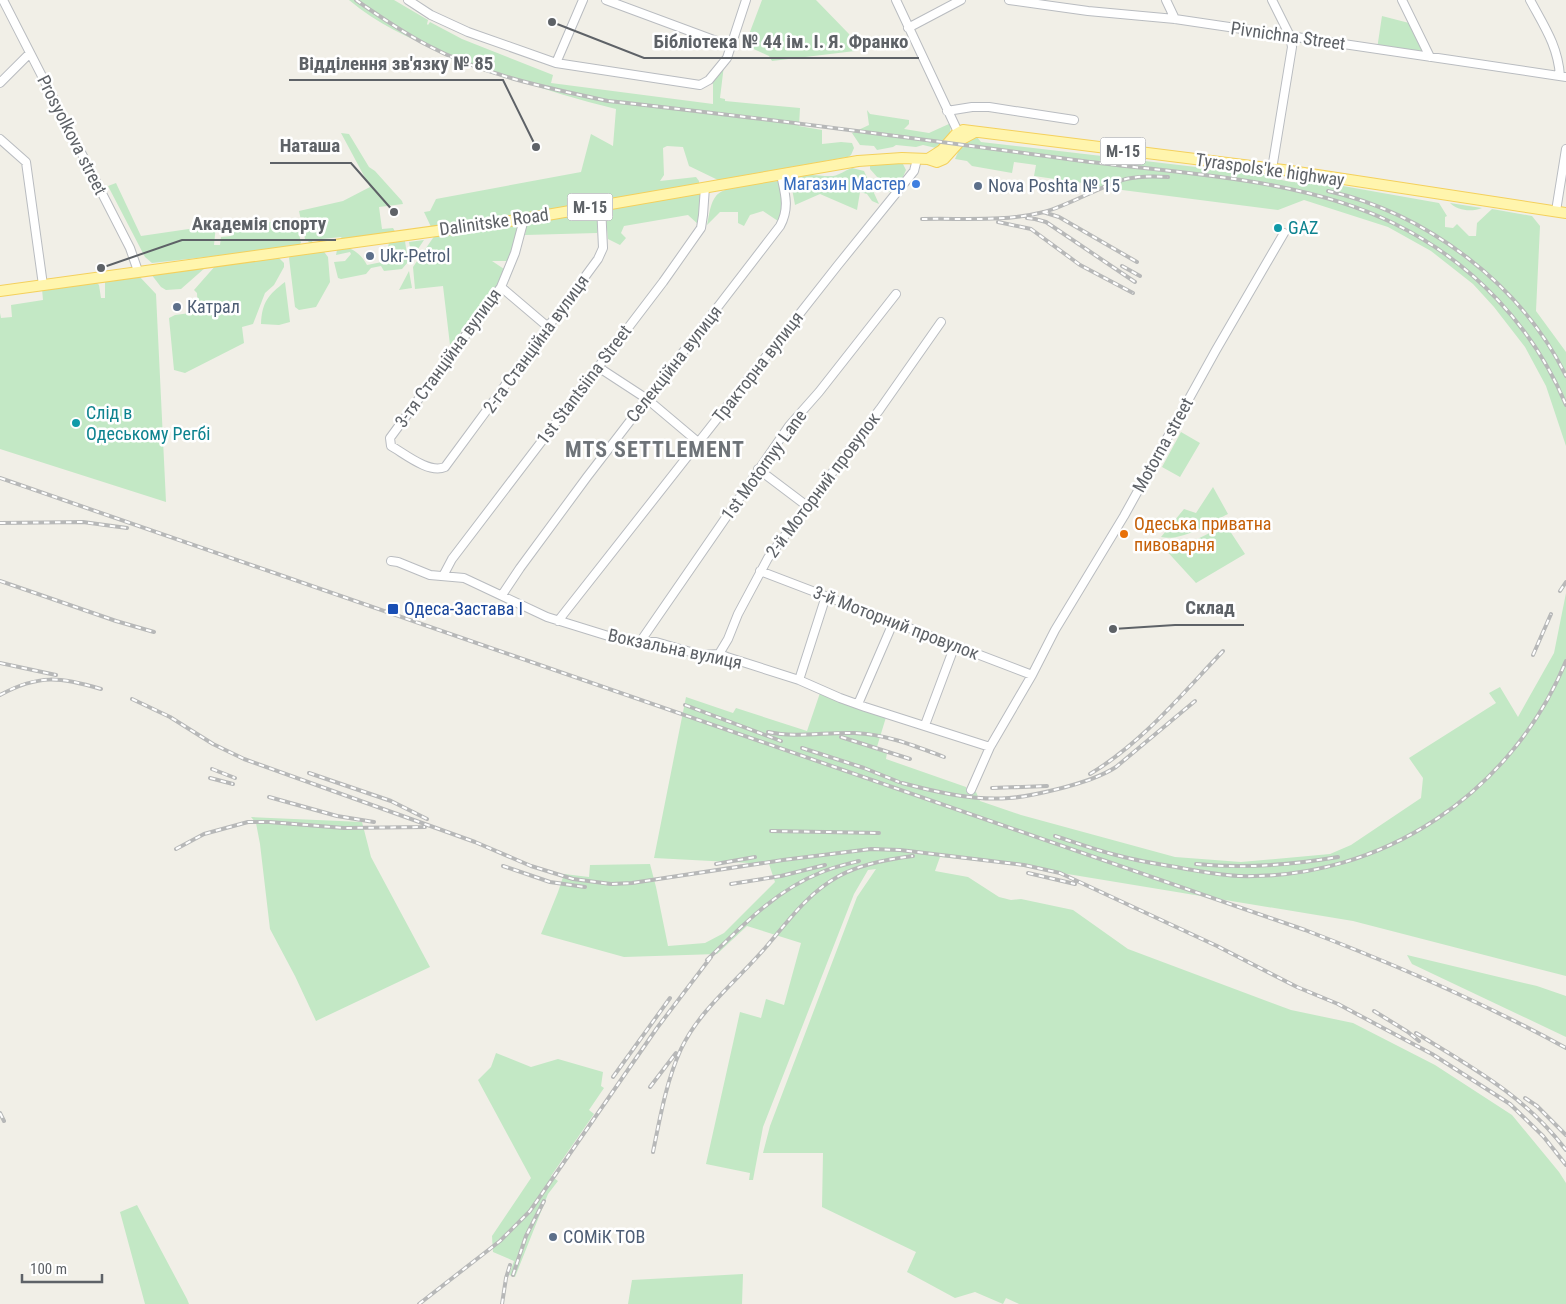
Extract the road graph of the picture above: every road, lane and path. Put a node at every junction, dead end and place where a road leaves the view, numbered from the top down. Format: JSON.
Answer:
{"nodes":[{"id":1,"x":3,"y":0,"type":"edge"},
{"id":2,"x":408,"y":0,"type":"edge"},
{"id":3,"x":583,"y":0,"type":"edge"},
{"id":4,"x":606,"y":0,"type":"edge"},
{"id":5,"x":896,"y":0,"type":"edge"},
{"id":6,"x":961,"y":0,"type":"edge"},
{"id":7,"x":1009,"y":0,"type":"edge"},
{"id":8,"x":1166,"y":0,"type":"edge"},
{"id":9,"x":1272,"y":0,"type":"edge"},
{"id":10,"x":1402,"y":0,"type":"edge"},
{"id":11,"x":1530,"y":0,"type":"edge"},
{"id":12,"x":743,"y":1,"type":"edge"},
{"id":13,"x":1176,"y":20,"type":"junction"},
{"id":14,"x":908,"y":28,"type":"junction"},
{"id":15,"x":1290,"y":36,"type":"junction"},
{"id":16,"x":730,"y":46,"type":"junction"},
{"id":17,"x":30,"y":53,"type":"junction"},
{"id":18,"x":1430,"y":57,"type":"junction"},
{"id":19,"x":556,"y":63,"type":"junction"},
{"id":20,"x":1563,"y":76,"type":"edge"},
{"id":21,"x":0,"y":83,"type":"edge"},
{"id":22,"x":947,"y":111,"type":"junction"},
{"id":23,"x":1074,"y":120,"type":"dead end"},
{"id":24,"x":960,"y":136,"type":"junction"},
{"id":25,"x":0,"y":139,"type":"edge"},
{"id":26,"x":1566,"y":149,"type":"edge"},
{"id":27,"x":916,"y":159,"type":"junction"},
{"id":28,"x":1272,"y":169,"type":"junction"},
{"id":29,"x":781,"y":174,"type":"junction"},
{"id":30,"x":705,"y":187,"type":"junction"},
{"id":31,"x":601,"y":205,"type":"junction"},
{"id":32,"x":1561,"y":212,"type":"edge"},
{"id":33,"x":524,"y":219,"type":"junction"},
{"id":34,"x":1284,"y":233,"type":"dead end"},
{"id":35,"x":138,"y":271,"type":"junction"},
{"id":36,"x":43,"y":285,"type":"junction"},
{"id":37,"x":501,"y":286,"type":"junction"},
{"id":38,"x":0,"y":291,"type":"edge"},
{"id":39,"x":896,"y":294,"type":"dead end"},
{"id":40,"x":941,"y":322,"type":"dead end"},
{"id":41,"x":548,"y":327,"type":"junction"},
{"id":42,"x":598,"y":368,"type":"junction"},
{"id":43,"x":646,"y":399,"type":"junction"},
{"id":44,"x":698,"y":442,"type":"junction"},
{"id":45,"x":438,"y":469,"type":"joint"},
{"id":46,"x":758,"y":469,"type":"junction"},
{"id":47,"x":806,"y":506,"type":"junction"},
{"id":48,"x":391,"y":561,"type":"dead end"},
{"id":49,"x":760,"y":571,"type":"junction"},
{"id":50,"x":443,"y":576,"type":"junction"},
{"id":51,"x":502,"y":595,"type":"junction"},
{"id":52,"x":826,"y":596,"type":"junction"},
{"id":53,"x":558,"y":621,"type":"junction"},
{"id":54,"x":893,"y":623,"type":"junction"},
{"id":55,"x":640,"y":642,"type":"junction"},
{"id":56,"x":956,"y":646,"type":"junction"},
{"id":57,"x":719,"y":654,"type":"junction"},
{"id":58,"x":1032,"y":674,"type":"junction"},
{"id":59,"x":799,"y":680,"type":"junction"},
{"id":60,"x":858,"y":704,"type":"junction"},
{"id":61,"x":925,"y":725,"type":"junction"},
{"id":62,"x":990,"y":747,"type":"junction"},
{"id":63,"x":971,"y":790,"type":"dead end"}],
"edges":[{"from":1,"to":17,"type":"street","name":"Prosyolkova street"},
{"from":2,"to":19,"type":"street"},
{"from":3,"to":19,"type":"street"},
{"from":4,"to":16,"type":"street"},
{"from":5,"to":14,"type":"street"},
{"from":6,"to":14,"type":"street"},
{"from":7,"to":13,"type":"street","name":"Pivnichna Street"},
{"from":8,"to":13,"type":"street"},
{"from":9,"to":15,"type":"street"},
{"from":10,"to":18,"type":"street"},
{"from":11,"to":20,"type":"street"},
{"from":12,"to":16,"type":"street"},
{"from":13,"to":15,"type":"street","name":"Pivnichna Street"},
{"from":14,"to":22,"type":"street"},
{"from":15,"to":18,"type":"street","name":"Pivnichna Street"},
{"from":15,"to":28,"type":"street"},
{"from":16,"to":19,"type":"street"},
{"from":17,"to":21,"type":"street"},
{"from":17,"to":35,"type":"street","name":"Prosyolkova street"},
{"from":18,"to":20,"type":"street","name":"Pivnichna Street"},
{"from":22,"to":23,"type":"street"},
{"from":22,"to":24,"type":"street"},
{"from":24,"to":27,"type":"main road","name":"Dalinitske Road","number":"М-15"},
{"from":24,"to":28,"type":"main road","name":"Tyraspols'ke highway","number":"М-15"},
{"from":25,"to":36,"type":"street"},
{"from":26,"to":32,"type":"street"},
{"from":27,"to":29,"type":"main road","name":"Dalinitske Road","number":"М-15"},
{"from":27,"to":44,"type":"street","name":"Тракторна вулиця"},
{"from":28,"to":32,"type":"main road","name":"Tyraspols'ke highway","number":"М-15"},
{"from":29,"to":30,"type":"main road","name":"Dalinitske Road","number":"М-15"},
{"from":29,"to":43,"type":"street","name":"Селекційна вулиця"},
{"from":30,"to":31,"type":"main road","name":"Dalinitske Road","number":"М-15"},
{"from":30,"to":42,"type":"street","name":"1st Stantsiina Street"},
{"from":31,"to":33,"type":"main road","name":"Dalinitske Road","number":"М-15"},
{"from":31,"to":41,"type":"street","name":"2-га Станційна вулиця"},
{"from":33,"to":35,"type":"main road","name":"Dalinitske Road","number":"М-15"},
{"from":33,"to":37,"type":"street","name":"3-тя Станційна вулиця"},
{"from":34,"to":58,"type":"street","name":"Motorna street"},
{"from":35,"to":36,"type":"main road","name":"Dalinitske Road","number":"М-15"},
{"from":36,"to":38,"type":"main road","name":"Dalinitske Road","number":"М-15"},
{"from":37,"to":41,"type":"street"},
{"from":37,"to":45,"type":"street","name":"3-тя Станційна вулиця"},
{"from":39,"to":46,"type":"street","name":"1st Motornyy Lane"},
{"from":40,"to":47,"type":"street","name":"2-й Моторний провулок"},
{"from":41,"to":45,"type":"street","name":"2-га Станційна вулиця"},
{"from":42,"to":43,"type":"street"},
{"from":42,"to":50,"type":"street","name":"1st Stantsiina Street"},
{"from":43,"to":44,"type":"street"},
{"from":43,"to":51,"type":"street","name":"Селекційна вулиця"},
{"from":44,"to":53,"type":"street","name":"Тракторна вулиця"},
{"from":46,"to":47,"type":"street"},
{"from":46,"to":55,"type":"street","name":"1st Motornyy Lane"},
{"from":47,"to":49,"type":"street","name":"2-й Моторний провулок"},
{"from":48,"to":50,"type":"street","name":"Вокзальна вулиця"},
{"from":49,"to":52,"type":"street","name":"3-й Моторний провулок"},
{"from":49,"to":57,"type":"street","name":"2-й Моторний провулок"},
{"from":50,"to":51,"type":"street","name":"Вокзальна вулиця"},
{"from":51,"to":53,"type":"street","name":"Вокзальна вулиця"},
{"from":52,"to":54,"type":"street","name":"3-й Моторний провулок"},
{"from":52,"to":59,"type":"street"},
{"from":53,"to":55,"type":"street","name":"Вокзальна вулиця"},
{"from":54,"to":56,"type":"street","name":"3-й Моторний провулок"},
{"from":54,"to":60,"type":"street"},
{"from":55,"to":57,"type":"street","name":"Вокзальна вулиця"},
{"from":56,"to":58,"type":"street","name":"3-й Моторний провулок"},
{"from":56,"to":61,"type":"street"},
{"from":57,"to":59,"type":"street","name":"Вокзальна вулиця"},
{"from":58,"to":62,"type":"street","name":"Motorna street"},
{"from":59,"to":60,"type":"street","name":"Вокзальна вулиця"},
{"from":60,"to":61,"type":"street","name":"Вокзальна вулиця"},
{"from":61,"to":62,"type":"street","name":"Вокзальна вулиця"},
{"from":62,"to":63,"type":"street","name":"Motorna street"}]}
